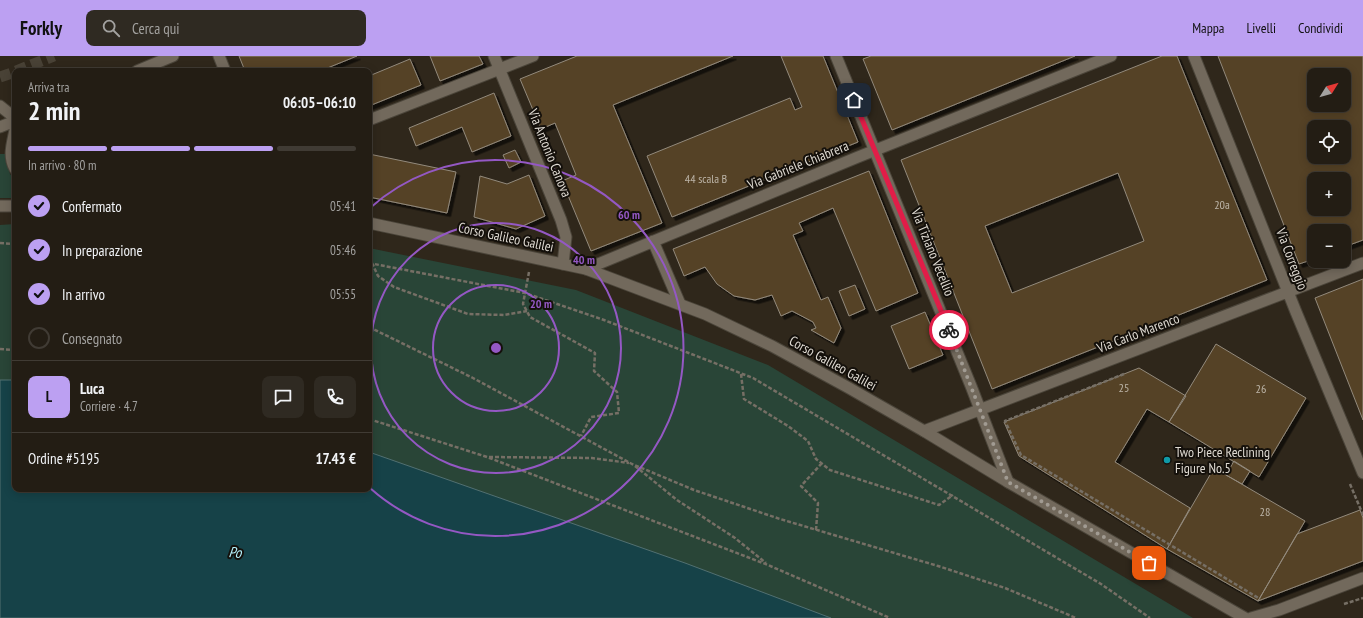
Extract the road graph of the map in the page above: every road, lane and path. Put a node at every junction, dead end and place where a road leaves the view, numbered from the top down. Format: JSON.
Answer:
{"nodes":[{"id":1,"x":173,"y":56,"type":"edge"},
{"id":2,"x":219,"y":56,"type":"edge"},
{"id":3,"x":494,"y":56,"type":"edge"},
{"id":4,"x":533,"y":56,"type":"edge"},
{"id":5,"x":836,"y":56,"type":"edge"},
{"id":6,"x":1111,"y":56,"type":"edge"},
{"id":7,"x":1194,"y":56,"type":"edge"},
{"id":8,"x":144,"y":68,"type":"edge"},
{"id":9,"x":224,"y":68,"type":"edge"},
{"id":10,"x":500,"y":69,"type":"junction"},
{"id":11,"x":0,"y":106,"type":"edge"},
{"id":12,"x":12,"y":117,"type":"edge"},
{"id":13,"x":372,"y":119,"type":"edge"},
{"id":14,"x":12,"y":121,"type":"edge"},
{"id":15,"x":0,"y":127,"type":"edge"},
{"id":16,"x":12,"y":144,"type":"edge"},
{"id":17,"x":875,"y":150,"type":"junction"},
{"id":18,"x":12,"y":164,"type":"edge"},
{"id":19,"x":0,"y":206,"type":"edge"},
{"id":20,"x":12,"y":206,"type":"edge"},
{"id":21,"x":372,"y":224,"type":"edge"},
{"id":22,"x":653,"y":241,"type":"junction"},
{"id":23,"x":0,"y":243,"type":"edge"},
{"id":24,"x":12,"y":244,"type":"edge"},
{"id":25,"x":531,"y":258,"type":"junction"},
{"id":26,"x":372,"y":263,"type":"edge"},
{"id":27,"x":1363,"y":263,"type":"edge"},
{"id":28,"x":563,"y":264,"type":"junction"},
{"id":29,"x":372,"y":265,"type":"edge"},
{"id":30,"x":586,"y":270,"type":"junction"},
{"id":31,"x":1289,"y":292,"type":"junction"},
{"id":32,"x":525,"y":293,"type":"junction"},
{"id":33,"x":680,"y":304,"type":"junction"},
{"id":34,"x":527,"y":311,"type":"junction"},
{"id":35,"x":372,"y":328,"type":"edge"},
{"id":36,"x":0,"y":349,"type":"edge"},
{"id":37,"x":12,"y":350,"type":"edge"},
{"id":38,"x":1130,"y":371,"type":"dead end"},
{"id":39,"x":741,"y":373,"type":"junction"},
{"id":40,"x":981,"y":410,"type":"junction"},
{"id":41,"x":372,"y":420,"type":"edge"},
{"id":42,"x":924,"y":431,"type":"junction"},
{"id":43,"x":581,"y":436,"type":"junction"},
{"id":44,"x":487,"y":457,"type":"junction"},
{"id":45,"x":822,"y":463,"type":"junction"},
{"id":46,"x":632,"y":464,"type":"junction"},
{"id":47,"x":1363,"y":473,"type":"edge"},
{"id":48,"x":1348,"y":479,"type":"dead end"},
{"id":49,"x":1008,"y":482,"type":"junction"},
{"id":50,"x":953,"y":495,"type":"junction"},
{"id":51,"x":1363,"y":515,"type":"edge"},
{"id":52,"x":816,"y":530,"type":"junction"},
{"id":53,"x":768,"y":565,"type":"junction"},
{"id":54,"x":1363,"y":578,"type":"edge"},
{"id":55,"x":1264,"y":602,"type":"dead end"},
{"id":56,"x":890,"y":618,"type":"edge"},
{"id":57,"x":1076,"y":618,"type":"edge"},
{"id":58,"x":1150,"y":618,"type":"edge"},
{"id":59,"x":1245,"y":618,"type":"edge"},
{"id":60,"x":1251,"y":618,"type":"edge"}],
"edges":[{"from":1,"to":8,"type":"street"},
{"from":2,"to":9,"type":"street"},
{"from":3,"to":10,"type":"street","name":"Via Antonio Canova"},
{"from":4,"to":10,"type":"street"},
{"from":5,"to":17,"type":"street","name":"Via Tiziano Vecellio"},
{"from":6,"to":17,"type":"street","name":"Via Gabriele Chiabrera"},
{"from":7,"to":31,"type":"street","name":"Via Correggio"},
{"from":10,"to":13,"type":"street"},
{"from":10,"to":28,"type":"street","name":"Via Antonio Canova"},
{"from":11,"to":12,"type":"street"},
{"from":14,"to":15,"type":"street"},
{"from":16,"to":18,"type":"street"},
{"from":17,"to":22,"type":"street","name":"Via Gabriele Chiabrera"},
{"from":17,"to":40,"type":"street","name":"Via Tiziano Vecellio"},
{"from":19,"to":20,"type":"street"},
{"from":21,"to":25,"type":"street","name":"Corso Galileo Galilei"},
{"from":22,"to":30,"type":"street","name":"Via Gabriele Chiabrera"},
{"from":22,"to":33,"type":"street"},
{"from":23,"to":24,"type":"path"},
{"from":25,"to":28,"type":"street","name":"Corso Galileo Galilei"},
{"from":25,"to":32,"type":"path"},
{"from":26,"to":32,"type":"path"},
{"from":27,"to":31,"type":"street","name":"Via Carlo Marenco"},
{"from":28,"to":30,"type":"street","name":"Corso Galileo Galilei"},
{"from":29,"to":34,"type":"path"},
{"from":30,"to":33,"type":"street","name":"Corso Galileo Galilei"},
{"from":31,"to":40,"type":"street","name":"Via Carlo Marenco"},
{"from":31,"to":47,"type":"street","name":"Via Correggio"},
{"from":32,"to":34,"type":"path"},
{"from":32,"to":39,"type":"path"},
{"from":33,"to":42,"type":"street","name":"Corso Galileo Galilei"},
{"from":34,"to":43,"type":"path"},
{"from":35,"to":43,"type":"path"},
{"from":36,"to":37,"type":"path"},
{"from":38,"to":55,"type":"path"},
{"from":39,"to":45,"type":"path"},
{"from":39,"to":50,"type":"path"},
{"from":40,"to":42,"type":"street","name":"Via Carlo Marenco"},
{"from":40,"to":49,"type":"street","name":"Via Tiziano Vecellio"},
{"from":41,"to":44,"type":"path"},
{"from":42,"to":49,"type":"street","name":"Corso Galileo Galilei"},
{"from":43,"to":46,"type":"path"},
{"from":44,"to":46,"type":"path"},
{"from":44,"to":53,"type":"path"},
{"from":45,"to":50,"type":"path"},
{"from":45,"to":52,"type":"path"},
{"from":46,"to":52,"type":"path"},
{"from":46,"to":53,"type":"path"},
{"from":48,"to":51,"type":"path"},
{"from":49,"to":59,"type":"street","name":"Corso Galileo Galilei"},
{"from":50,"to":58,"type":"path"},
{"from":52,"to":57,"type":"path"},
{"from":53,"to":56,"type":"path"},
{"from":54,"to":60,"type":"street"}]}
